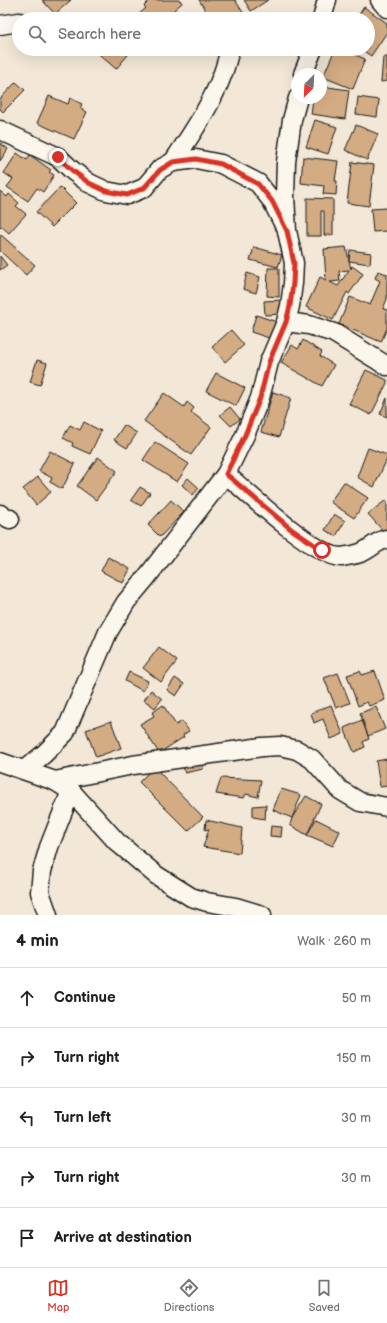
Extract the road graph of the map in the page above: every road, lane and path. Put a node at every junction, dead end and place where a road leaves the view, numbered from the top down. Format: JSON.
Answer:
{"nodes":[{"id":1,"x":327,"y":0,"type":"edge"},
{"id":2,"x":380,"y":0,"type":"edge"},
{"id":3,"x":387,"y":8,"type":"edge"},
{"id":4,"x":324,"y":12,"type":"edge"},
{"id":5,"x":12,"y":23,"type":"edge"},
{"id":6,"x":0,"y":25,"type":"edge"},
{"id":7,"x":228,"y":56,"type":"edge"},
{"id":8,"x":310,"y":56,"type":"edge"},
{"id":9,"x":305,"y":68,"type":"edge"},
{"id":10,"x":296,"y":104,"type":"edge"},
{"id":11,"x":0,"y":130,"type":"edge"},
{"id":12,"x":173,"y":162,"type":"junction"},
{"id":13,"x":287,"y":231,"type":"junction"},
{"id":14,"x":286,"y":322,"type":"junction"},
{"id":15,"x":387,"y":366,"type":"edge"},
{"id":16,"x":226,"y":474,"type":"junction"},
{"id":17,"x":387,"y":539,"type":"edge"},
{"id":18,"x":2,"y":764,"type":"edge"},
{"id":19,"x":24,"y":770,"type":"junction"},
{"id":20,"x":55,"y":781,"type":"junction"},
{"id":21,"x":71,"y":791,"type":"junction"},
{"id":22,"x":387,"y":807,"type":"edge"},
{"id":23,"x":206,"y":908,"type":"edge"},
{"id":24,"x":48,"y":915,"type":"edge"},
{"id":25,"x":262,"y":915,"type":"edge"}],
"edges":[{"from":1,"to":4,"type":"street"},
{"from":2,"to":3,"type":"street"},
{"from":5,"to":6,"type":"street"},
{"from":7,"to":12,"type":"street"},
{"from":8,"to":9,"type":"street"},
{"from":10,"to":13,"type":"street"},
{"from":11,"to":12,"type":"street"},
{"from":12,"to":13,"type":"street"},
{"from":13,"to":14,"type":"street"},
{"from":14,"to":15,"type":"street"},
{"from":14,"to":16,"type":"street"},
{"from":16,"to":17,"type":"street"},
{"from":16,"to":19,"type":"street"},
{"from":18,"to":19,"type":"street"},
{"from":19,"to":20,"type":"street"},
{"from":20,"to":21,"type":"street"},
{"from":20,"to":22,"type":"street"},
{"from":21,"to":23,"type":"street"},
{"from":21,"to":24,"type":"street"},
{"from":23,"to":25,"type":"street"}]}
